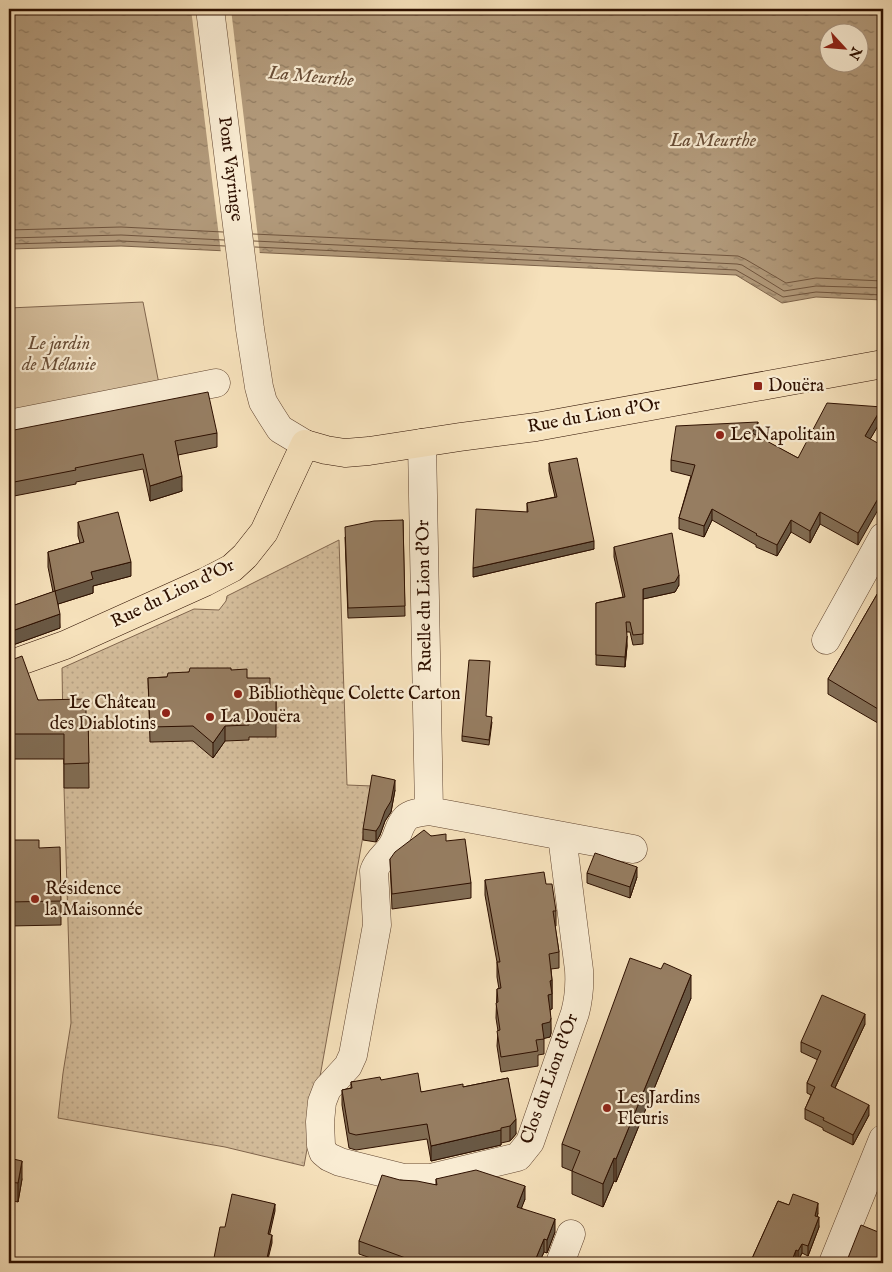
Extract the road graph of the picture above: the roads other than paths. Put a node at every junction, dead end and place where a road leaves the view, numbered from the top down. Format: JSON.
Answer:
{"nodes":[{"id":1,"x":210,"y":9,"type":"edge"},
{"id":2,"x":250,"y":329,"type":"joint"},
{"id":3,"x":883,"y":364,"type":"edge"},
{"id":4,"x":216,"y":382,"type":"dead end"},
{"id":5,"x":9,"y":424,"type":"edge"},
{"id":6,"x":422,"y":443,"type":"junction"},
{"id":7,"x":305,"y":444,"type":"junction"},
{"id":8,"x":883,"y":537,"type":"edge"},
{"id":9,"x":826,"y":640,"type":"dead end"},
{"id":10,"x":9,"y":665,"type":"edge"},
{"id":11,"x":429,"y":811,"type":"junction"},
{"id":12,"x":562,"y":836,"type":"junction"},
{"id":13,"x":633,"y":849,"type":"dead end"},
{"id":14,"x":883,"y":1139,"type":"edge"},
{"id":15,"x":571,"y":1234,"type":"dead end"},
{"id":16,"x":560,"y":1263,"type":"edge"},
{"id":17,"x":833,"y":1263,"type":"edge"}],
"edges":[{"from":1,"to":2,"type":"street","name":"Pont Vayringe"},
{"from":2,"to":7,"type":"street","name":"Rue du Lion d'Or"},
{"from":3,"to":6,"type":"main road","name":"Rue du Lion d'Or"},
{"from":4,"to":5,"type":"street"},
{"from":6,"to":7,"type":"main road","name":"Rue du Lion d'Or"},
{"from":6,"to":11,"type":"street","name":"Ruelle du Lion d'Or"},
{"from":7,"to":10,"type":"main road","name":"Rue du Lion d'Or"},
{"from":8,"to":9,"type":"street"},
{"from":11,"to":12,"type":"street"},
{"from":11,"to":12,"type":"street","name":"Clos du Lion d'Or"},
{"from":12,"to":13,"type":"street"},
{"from":14,"to":17,"type":"street"},
{"from":15,"to":16,"type":"street"}]}
